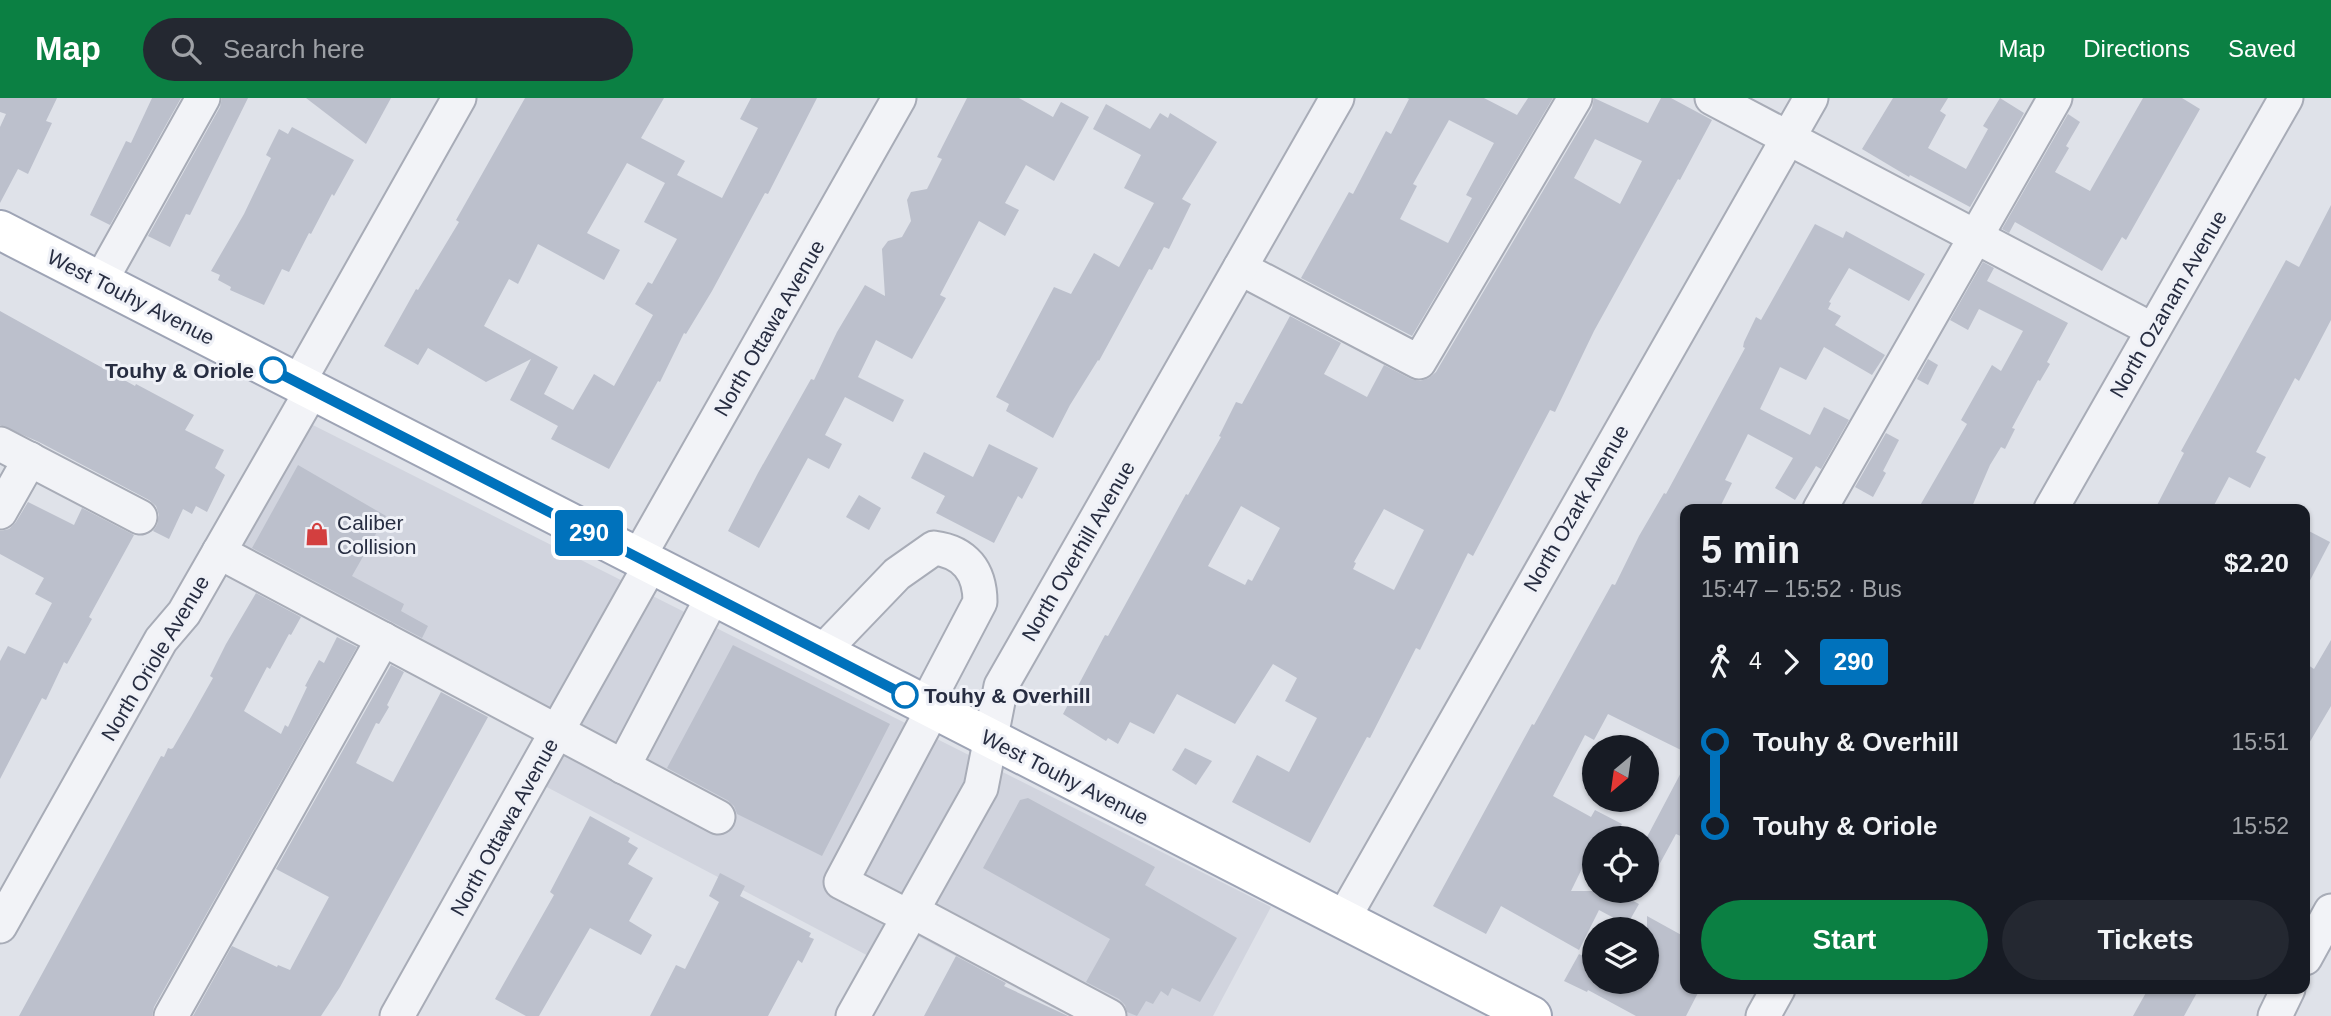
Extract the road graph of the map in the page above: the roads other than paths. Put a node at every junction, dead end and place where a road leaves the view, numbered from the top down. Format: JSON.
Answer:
{"nodes":[{"id":1,"x":203,"y":98,"type":"edge"},
{"id":2,"x":459,"y":98,"type":"edge"},
{"id":3,"x":899,"y":98,"type":"edge"},
{"id":4,"x":1337,"y":98,"type":"edge"},
{"id":5,"x":1575,"y":98,"type":"edge"},
{"id":6,"x":1712,"y":98,"type":"edge"},
{"id":7,"x":1811,"y":98,"type":"edge"},
{"id":8,"x":2055,"y":98,"type":"edge"},
{"id":9,"x":2286,"y":98,"type":"edge"},
{"id":10,"x":1788,"y":138,"type":"junction"},
{"id":11,"x":0,"y":230,"type":"edge"},
{"id":12,"x":1975,"y":237,"type":"junction"},
{"id":13,"x":1240,"y":268,"type":"junction"},
{"id":14,"x":100,"y":282,"type":"junction"},
{"id":15,"x":2153,"y":330,"type":"junction"},
{"id":16,"x":305,"y":386,"type":"junction"},
{"id":17,"x":0,"y":444,"type":"edge"},
{"id":18,"x":30,"y":460,"type":"junction"},
{"id":19,"x":1823,"y":504,"type":"edge"},
{"id":20,"x":2054,"y":504,"type":"edge"},
{"id":21,"x":0,"y":512,"type":"edge"},
{"id":22,"x":140,"y":517,"type":"dead end"},
{"id":23,"x":219,"y":552,"type":"junction"},
{"id":24,"x":645,"y":561,"type":"junction"},
{"id":25,"x":713,"y":596,"type":"junction"},
{"id":26,"x":383,"y":639,"type":"junction"},
{"id":27,"x":822,"y":652,"type":"junction"},
{"id":28,"x":930,"y":707,"type":"junction"},
{"id":29,"x":557,"y":732,"type":"junction"},
{"id":30,"x":991,"y":739,"type":"junction"},
{"id":31,"x":623,"y":767,"type":"junction"},
{"id":32,"x":718,"y":817,"type":"dead end"},
{"id":33,"x":2331,"y":911,"type":"edge"},
{"id":34,"x":911,"y":914,"type":"junction"},
{"id":35,"x":1343,"y":919,"type":"junction"},
{"id":36,"x":0,"y":926,"type":"edge"},
{"id":37,"x":2310,"y":949,"type":"edge"},
{"id":38,"x":1775,"y":994,"type":"edge"},
{"id":39,"x":2286,"y":994,"type":"edge"},
{"id":40,"x":1093,"y":1012,"type":"edge"},
{"id":41,"x":172,"y":1016,"type":"edge"},
{"id":42,"x":397,"y":1016,"type":"edge"},
{"id":43,"x":853,"y":1016,"type":"edge"},
{"id":44,"x":1532,"y":1016,"type":"edge"},
{"id":45,"x":1763,"y":1016,"type":"edge"},
{"id":46,"x":2275,"y":1016,"type":"edge"}],
"edges":[{"from":1,"to":14,"type":"street"},
{"from":2,"to":16,"type":"street","name":"North Oriole Avenue"},
{"from":3,"to":24,"type":"street","name":"North Ottawa Avenue"},
{"from":4,"to":13,"type":"street","name":"North Overhill Avenue"},
{"from":5,"to":13,"type":"street"},
{"from":6,"to":10,"type":"street"},
{"from":7,"to":10,"type":"street","name":"North Ozark Avenue"},
{"from":8,"to":12,"type":"street"},
{"from":9,"to":15,"type":"street","name":"North Ozanam Avenue"},
{"from":10,"to":12,"type":"street"},
{"from":10,"to":35,"type":"street","name":"North Ozark Avenue"},
{"from":11,"to":14,"type":"main road","name":"West Touhy Avenue"},
{"from":12,"to":15,"type":"street"},
{"from":12,"to":19,"type":"street"},
{"from":13,"to":30,"type":"street","name":"North Overhill Avenue"},
{"from":14,"to":16,"type":"main road","name":"West Touhy Avenue"},
{"from":15,"to":20,"type":"street","name":"North Ozanam Avenue"},
{"from":16,"to":23,"type":"street","name":"North Oriole Avenue"},
{"from":16,"to":24,"type":"main road","name":"West Touhy Avenue"},
{"from":17,"to":18,"type":"street"},
{"from":18,"to":21,"type":"street"},
{"from":18,"to":22,"type":"street"},
{"from":23,"to":26,"type":"street"},
{"from":23,"to":36,"type":"street","name":"North Oriole Avenue"},
{"from":24,"to":25,"type":"main road","name":"West Touhy Avenue"},
{"from":24,"to":29,"type":"street","name":"North Ottawa Avenue"},
{"from":25,"to":27,"type":"main road","name":"West Touhy Avenue"},
{"from":25,"to":31,"type":"street"},
{"from":26,"to":29,"type":"street"},
{"from":26,"to":41,"type":"street"},
{"from":27,"to":28,"type":"main road","name":"West Touhy Avenue"},
{"from":27,"to":28,"type":"street"},
{"from":28,"to":30,"type":"main road","name":"West Touhy Avenue"},
{"from":28,"to":34,"type":"street"},
{"from":29,"to":31,"type":"street"},
{"from":29,"to":42,"type":"street","name":"North Ottawa Avenue"},
{"from":30,"to":34,"type":"street","name":"North Overhill Avenue"},
{"from":30,"to":35,"type":"main road","name":"West Touhy Avenue"},
{"from":31,"to":32,"type":"street"},
{"from":33,"to":37,"type":"street"},
{"from":34,"to":40,"type":"street"},
{"from":34,"to":43,"type":"street","name":"North Overhill Avenue"},
{"from":35,"to":44,"type":"main road","name":"West Touhy Avenue"},
{"from":38,"to":45,"type":"street"},
{"from":39,"to":46,"type":"street"}]}
